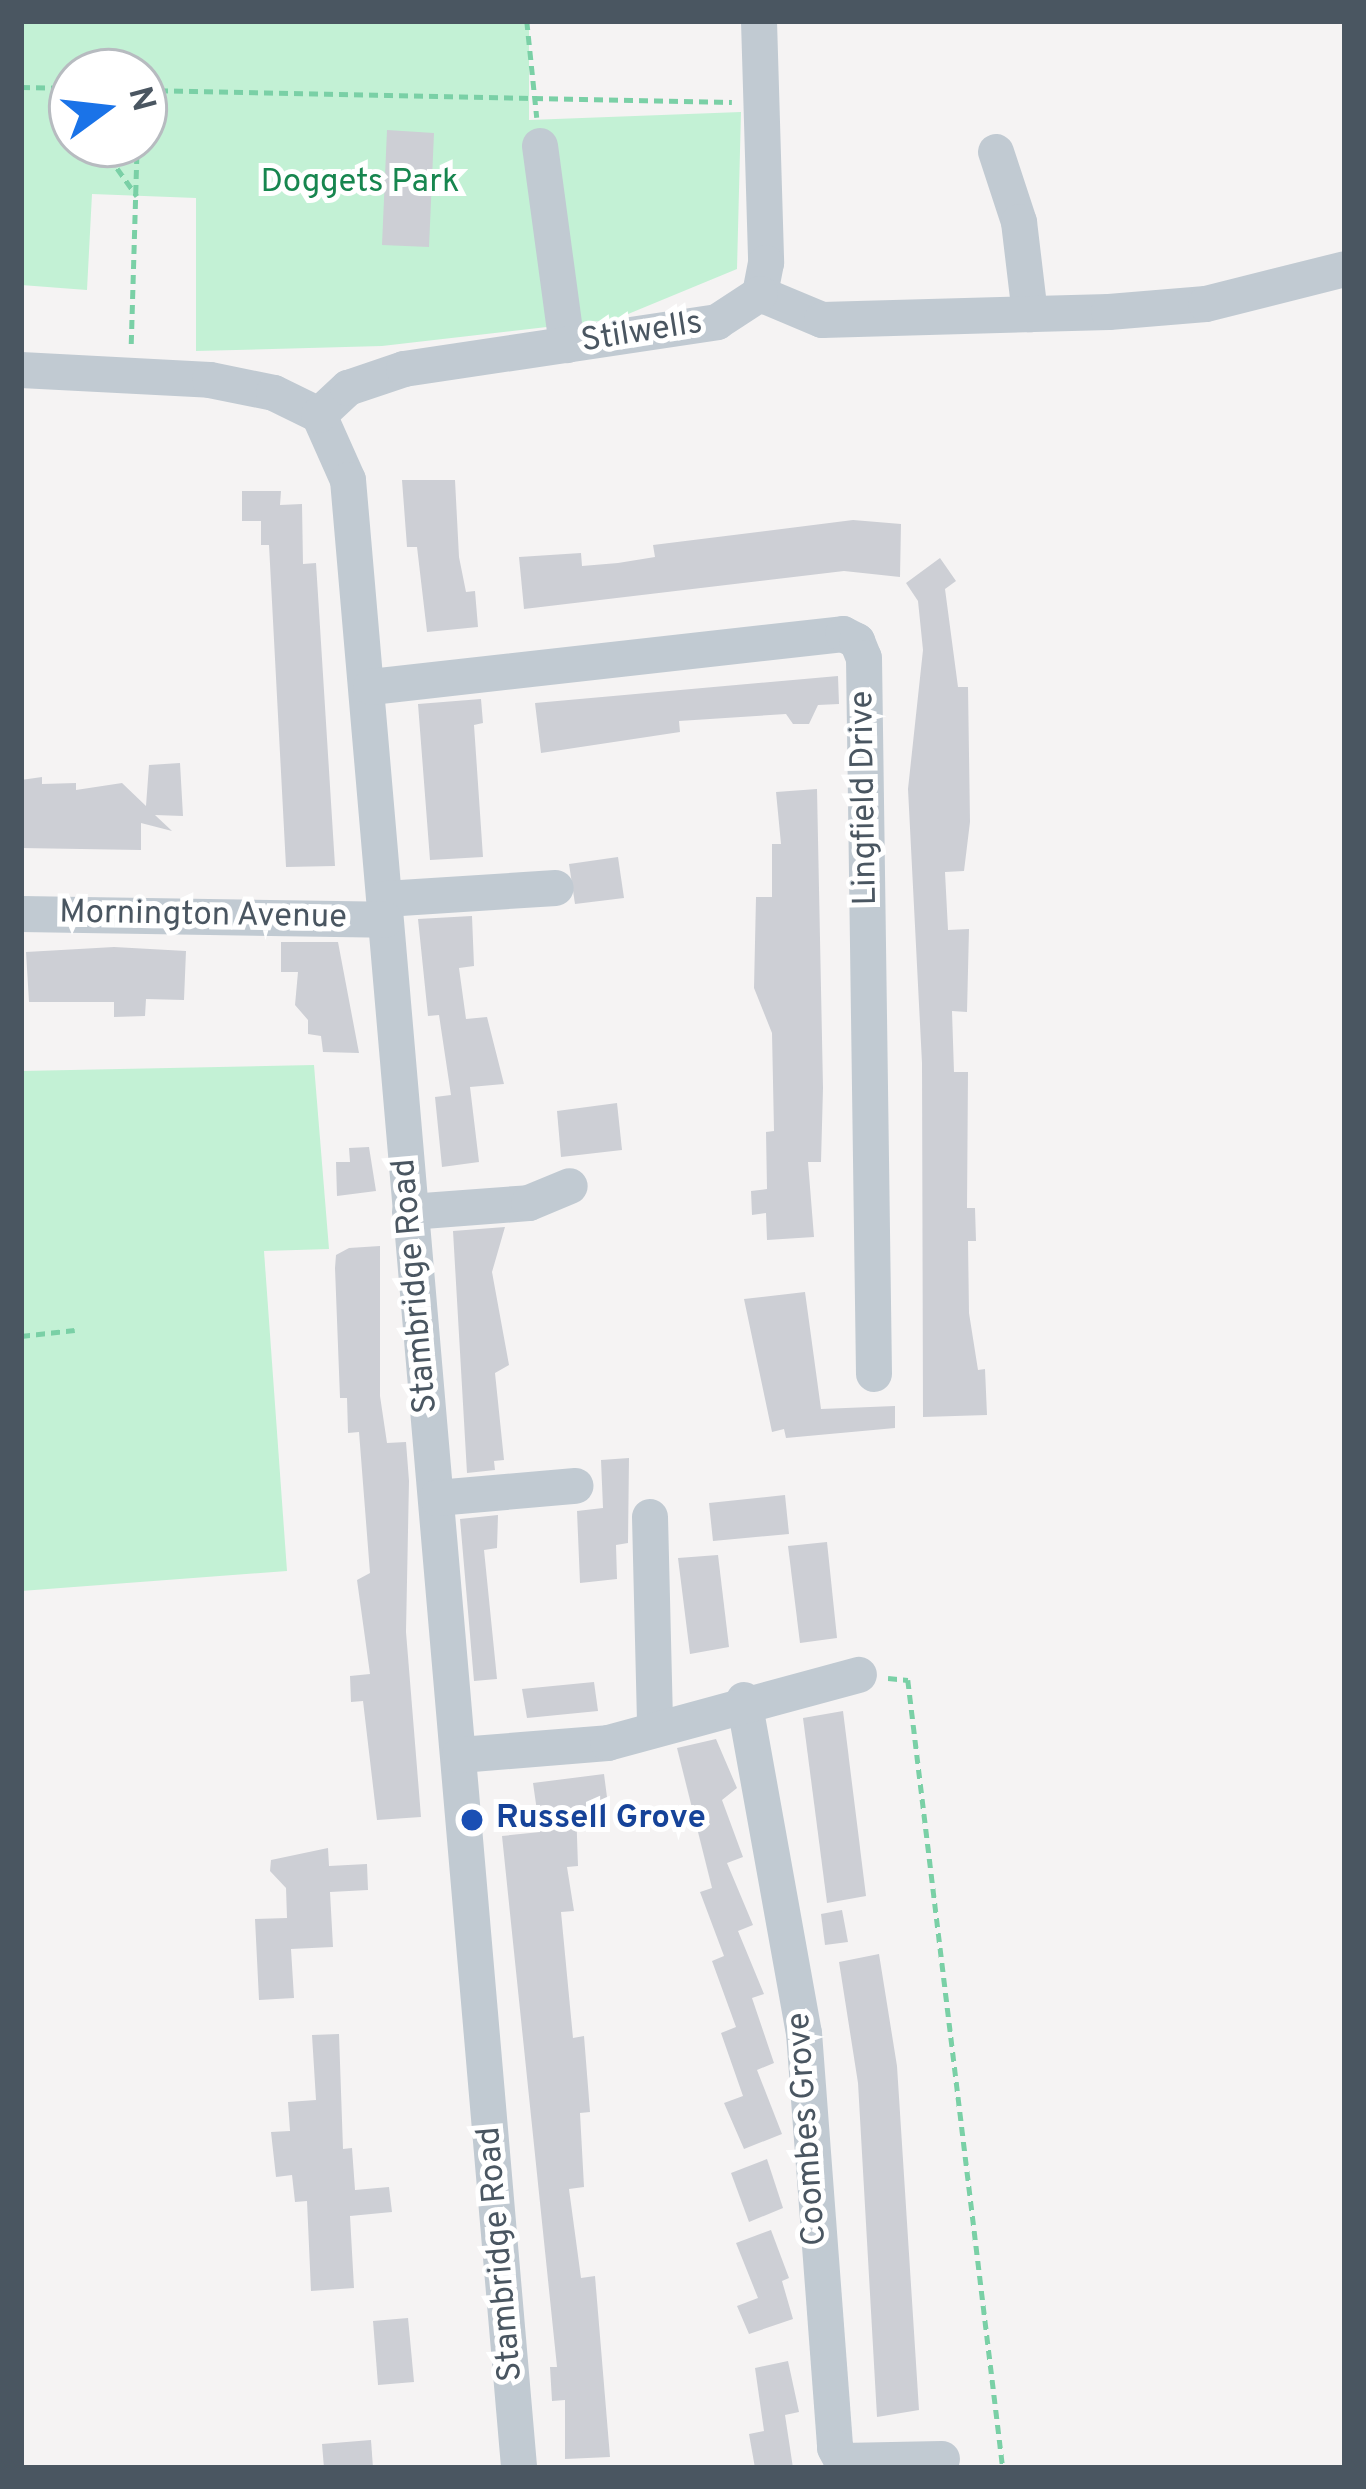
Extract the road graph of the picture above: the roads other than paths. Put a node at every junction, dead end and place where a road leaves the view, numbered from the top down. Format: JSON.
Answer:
{"nodes":[{"id":1,"x":759,"y":21,"type":"edge"},
{"id":2,"x":540,"y":146,"type":"road end"},
{"id":3,"x":996,"y":152,"type":"dead end"},
{"id":4,"x":1345,"y":269,"type":"edge"},
{"id":5,"x":760,"y":294,"type":"junction"},
{"id":6,"x":1030,"y":314,"type":"junction"},
{"id":7,"x":567,"y":345,"type":"junction"},
{"id":8,"x":21,"y":370,"type":"edge"},
{"id":9,"x":319,"y":415,"type":"junction"},
{"id":10,"x":371,"y":688,"type":"junction"},
{"id":11,"x":556,"y":888,"type":"dead end"},
{"id":12,"x":385,"y":909,"type":"junction"},
{"id":13,"x":21,"y":914,"type":"edge"},
{"id":14,"x":570,"y":1186,"type":"dead end"},
{"id":15,"x":410,"y":1212,"type":"junction"},
{"id":16,"x":874,"y":1374,"type":"dead end"},
{"id":17,"x":575,"y":1486,"type":"dead end"},
{"id":18,"x":437,"y":1498,"type":"junction"},
{"id":19,"x":650,"y":1517,"type":"dead end"},
{"id":20,"x":859,"y":1675,"type":"road end"},
{"id":21,"x":744,"y":1700,"type":"junction"},
{"id":22,"x":655,"y":1728,"type":"junction"},
{"id":23,"x":460,"y":1755,"type":"junction"},
{"id":24,"x":941,"y":2459,"type":"dead end"},
{"id":25,"x":519,"y":2468,"type":"edge"}],
"edges":[{"from":1,"to":5,"type":"street"},
{"from":2,"to":7,"type":"street"},
{"from":3,"to":6,"type":"street"},
{"from":4,"to":6,"type":"street"},
{"from":5,"to":6,"type":"street"},
{"from":5,"to":7,"type":"street","name":"Stilwells"},
{"from":7,"to":9,"type":"street","name":"Stilwells"},
{"from":8,"to":9,"type":"street"},
{"from":9,"to":10,"type":"street","name":"Stambridge Road"},
{"from":10,"to":12,"type":"street","name":"Stambridge Road"},
{"from":10,"to":16,"type":"street","name":"Lingfield Drive"},
{"from":11,"to":12,"type":"street","name":"Mornington Avenue"},
{"from":12,"to":13,"type":"street","name":"Mornington Avenue"},
{"from":12,"to":15,"type":"street","name":"Stambridge Road"},
{"from":14,"to":15,"type":"street"},
{"from":15,"to":18,"type":"street","name":"Stambridge Road"},
{"from":17,"to":18,"type":"street"},
{"from":18,"to":23,"type":"street","name":"Stambridge Road"},
{"from":19,"to":22,"type":"street"},
{"from":20,"to":21,"type":"street"},
{"from":21,"to":22,"type":"street"},
{"from":21,"to":24,"type":"street","name":"Coombes Grove"},
{"from":22,"to":23,"type":"street"},
{"from":23,"to":25,"type":"street","name":"Stambridge Road"}]}
